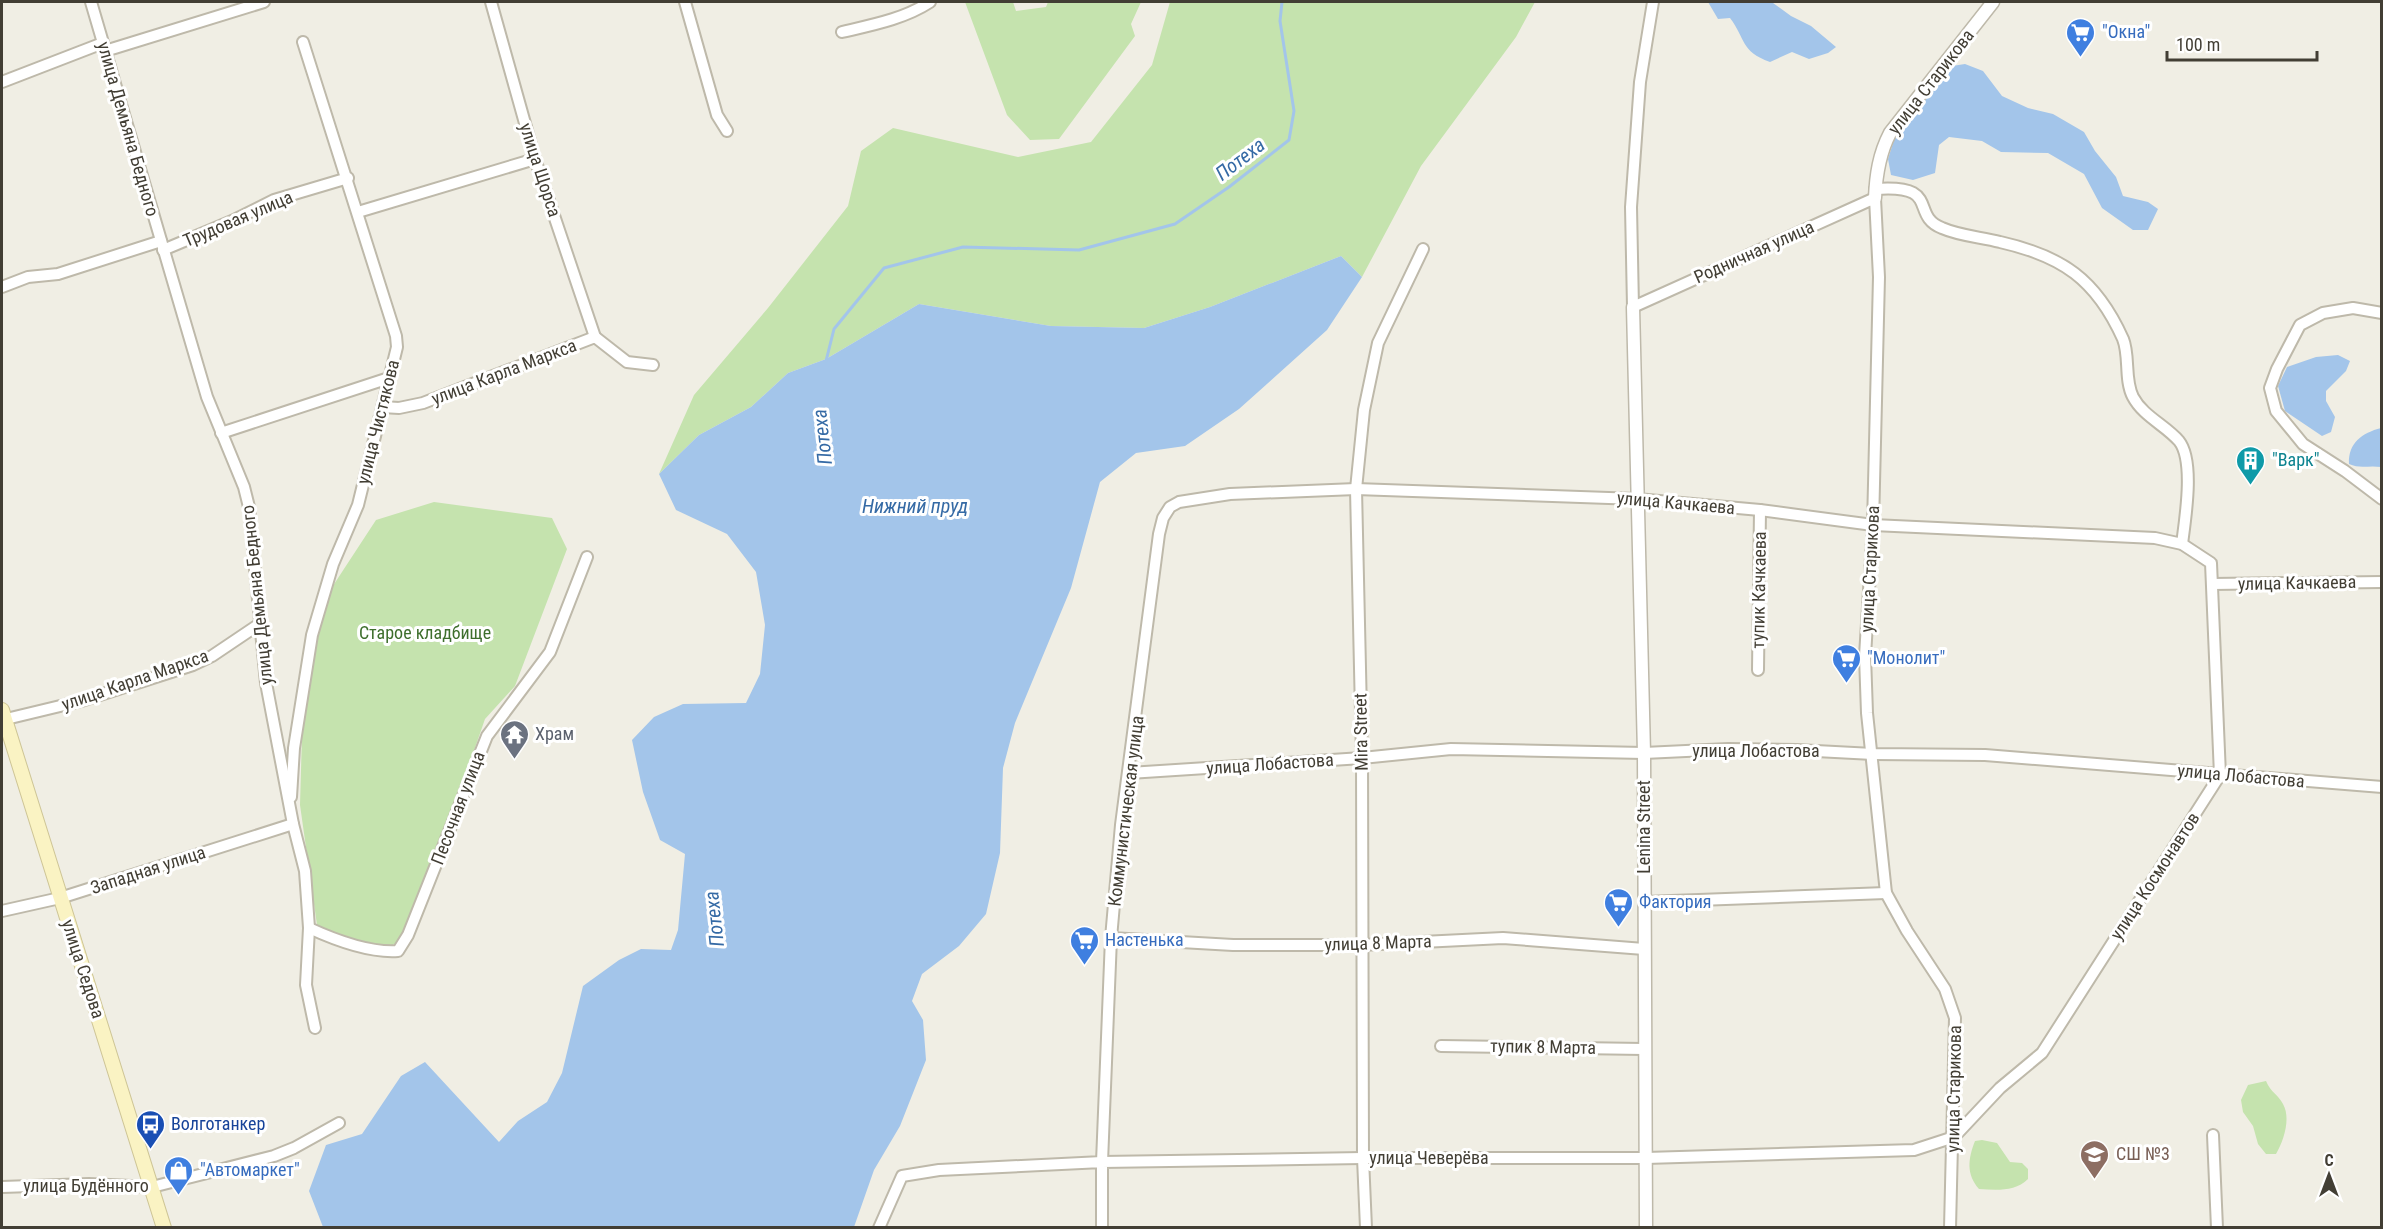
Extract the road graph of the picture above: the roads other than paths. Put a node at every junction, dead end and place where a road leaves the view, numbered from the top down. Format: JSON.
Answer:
{"nodes":[{"id":1,"x":91,"y":2,"type":"edge"},
{"id":2,"x":264,"y":2,"type":"edge"},
{"id":3,"x":491,"y":2,"type":"edge"},
{"id":4,"x":685,"y":2,"type":"edge"},
{"id":5,"x":930,"y":2,"type":"edge"},
{"id":6,"x":1653,"y":2,"type":"edge"},
{"id":7,"x":1993,"y":2,"type":"edge"},
{"id":8,"x":842,"y":32,"type":"dead end"},
{"id":9,"x":303,"y":42,"type":"dead end"},
{"id":10,"x":104,"y":47,"type":"junction"},
{"id":11,"x":2,"y":82,"type":"edge"},
{"id":12,"x":727,"y":131,"type":"dead end"},
{"id":13,"x":535,"y":159,"type":"junction"},
{"id":14,"x":348,"y":178,"type":"junction"},
{"id":15,"x":1875,"y":194,"type":"junction"},
{"id":16,"x":358,"y":212,"type":"junction"},
{"id":17,"x":162,"y":246,"type":"junction"},
{"id":18,"x":1423,"y":249,"type":"dead end"},
{"id":19,"x":2,"y":287,"type":"edge"},
{"id":20,"x":1633,"y":307,"type":"junction"},
{"id":21,"x":2382,"y":313,"type":"edge"},
{"id":22,"x":595,"y":337,"type":"junction"},
{"id":23,"x":653,"y":365,"type":"dead end"},
{"id":24,"x":389,"y":378,"type":"junction"},
{"id":25,"x":382,"y":407,"type":"junction"},
{"id":26,"x":221,"y":433,"type":"junction"},
{"id":27,"x":1356,"y":489,"type":"junction"},
{"id":28,"x":1637,"y":499,"type":"junction"},
{"id":29,"x":2382,"y":499,"type":"edge"},
{"id":30,"x":1170,"y":507,"type":"joint"},
{"id":31,"x":1760,"y":510,"type":"junction"},
{"id":32,"x":1873,"y":525,"type":"junction"},
{"id":33,"x":2182,"y":544,"type":"junction"},
{"id":34,"x":587,"y":557,"type":"dead end"},
{"id":35,"x":2382,"y":582,"type":"edge"},
{"id":36,"x":2212,"y":584,"type":"junction"},
{"id":37,"x":261,"y":623,"type":"junction"},
{"id":38,"x":1758,"y":670,"type":"dead end"},
{"id":39,"x":2,"y":717,"type":"edge"},
{"id":40,"x":1644,"y":753,"type":"junction"},
{"id":41,"x":1873,"y":754,"type":"junction"},
{"id":42,"x":1362,"y":758,"type":"junction"},
{"id":43,"x":1129,"y":773,"type":"junction"},
{"id":44,"x":2220,"y":775,"type":"junction"},
{"id":45,"x":2382,"y":787,"type":"edge"},
{"id":46,"x":290,"y":806,"type":"junction"},
{"id":47,"x":292,"y":824,"type":"junction"},
{"id":48,"x":1886,"y":893,"type":"junction"},
{"id":49,"x":60,"y":898,"type":"junction"},
{"id":50,"x":1644,"y":902,"type":"junction"},
{"id":51,"x":2,"y":911,"type":"edge"},
{"id":52,"x":309,"y":928,"type":"junction"},
{"id":53,"x":1111,"y":938,"type":"junction"},
{"id":54,"x":1361,"y":945,"type":"junction"},
{"id":55,"x":1644,"y":949,"type":"junction"},
{"id":56,"x":315,"y":1028,"type":"dead end"},
{"id":57,"x":1441,"y":1046,"type":"dead end"},
{"id":58,"x":1644,"y":1049,"type":"junction"},
{"id":59,"x":339,"y":1123,"type":"dead end"},
{"id":60,"x":2213,"y":1135,"type":"dead end"},
{"id":61,"x":1954,"y":1137,"type":"junction"},
{"id":62,"x":1363,"y":1158,"type":"junction"},
{"id":63,"x":1646,"y":1158,"type":"junction"},
{"id":64,"x":1102,"y":1162,"type":"junction"},
{"id":65,"x":2,"y":1187,"type":"edge"},
{"id":66,"x":152,"y":1187,"type":"junction"},
{"id":67,"x":164,"y":1227,"type":"edge"},
{"id":68,"x":879,"y":1227,"type":"edge"},
{"id":69,"x":1102,"y":1227,"type":"edge"},
{"id":70,"x":1366,"y":1227,"type":"edge"},
{"id":71,"x":1646,"y":1227,"type":"edge"},
{"id":72,"x":1950,"y":1227,"type":"edge"},
{"id":73,"x":2217,"y":1227,"type":"edge"}],
"edges":[{"from":1,"to":10,"type":"street","name":"улица Демьяна Бедного"},
{"from":2,"to":10,"type":"street"},
{"from":3,"to":13,"type":"street","name":"улица Щорса"},
{"from":4,"to":12,"type":"street"},
{"from":5,"to":8,"type":"street"},
{"from":6,"to":20,"type":"street"},
{"from":7,"to":15,"type":"street","name":"улица Старикова"},
{"from":9,"to":14,"type":"street","name":"улица Чистякова"},
{"from":10,"to":11,"type":"street"},
{"from":10,"to":17,"type":"street","name":"улица Демьяна Бедного"},
{"from":13,"to":16,"type":"street"},
{"from":13,"to":22,"type":"street","name":"улица Щорса"},
{"from":14,"to":16,"type":"street","name":"улица Чистякова"},
{"from":14,"to":17,"type":"street","name":"Трудовая улица"},
{"from":15,"to":20,"type":"street","name":"Родничная улица"},
{"from":15,"to":32,"type":"street","name":"улица Старикова"},
{"from":15,"to":33,"type":"street"},
{"from":16,"to":24,"type":"street","name":"улица Чистякова"},
{"from":17,"to":19,"type":"street","name":"Трудовая улица"},
{"from":17,"to":26,"type":"street","name":"улица Демьяна Бедного"},
{"from":18,"to":27,"type":"street","name":"Mira Street"},
{"from":20,"to":28,"type":"street","name":"Lenina Street"},
{"from":21,"to":29,"type":"street"},
{"from":22,"to":23,"type":"street","name":"улица Карла Маркса"},
{"from":22,"to":25,"type":"street","name":"улица Карла Маркса"},
{"from":24,"to":25,"type":"street","name":"улица Чистякова"},
{"from":24,"to":26,"type":"street"},
{"from":25,"to":46,"type":"street","name":"улица Чистякова"},
{"from":26,"to":37,"type":"street","name":"улица Демьяна Бедного"},
{"from":27,"to":28,"type":"street","name":"улица Качкаева"},
{"from":27,"to":30,"type":"street","name":"улица Качкаева"},
{"from":27,"to":42,"type":"street","name":"Mira Street"},
{"from":28,"to":31,"type":"street","name":"улица Качкаева"},
{"from":28,"to":40,"type":"street","name":"Lenina Street"},
{"from":30,"to":43,"type":"street","name":"Коммунистическая улица"},
{"from":31,"to":32,"type":"street","name":"улица Качкаева"},
{"from":31,"to":38,"type":"street","name":"тупик Качкаева"},
{"from":32,"to":33,"type":"street","name":"улица Качкаева"},
{"from":32,"to":41,"type":"street","name":"улица Старикова"},
{"from":33,"to":36,"type":"street","name":"улица Качкаева"},
{"from":34,"to":52,"type":"street","name":"Песочная улица"},
{"from":35,"to":36,"type":"street","name":"улица Качкаева"},
{"from":36,"to":44,"type":"street"},
{"from":37,"to":39,"type":"street","name":"улица Карла Маркса"},
{"from":37,"to":46,"type":"street","name":"улица Демьяна Бедного"},
{"from":39,"to":49,"type":"main road","name":"улица Седова"},
{"from":40,"to":41,"type":"street","name":"улица Лобастова"},
{"from":40,"to":42,"type":"street","name":"улица Лобастова"},
{"from":40,"to":50,"type":"street","name":"Lenina Street"},
{"from":41,"to":44,"type":"street","name":"улица Лобастова"},
{"from":41,"to":48,"type":"street","name":"улица Старикова"},
{"from":42,"to":43,"type":"street","name":"улица Лобастова"},
{"from":42,"to":54,"type":"street","name":"Mira Street"},
{"from":43,"to":53,"type":"street","name":"Коммунистическая улица"},
{"from":44,"to":45,"type":"street","name":"улица Лобастова"},
{"from":44,"to":61,"type":"street","name":"улица Космонавтов"},
{"from":46,"to":47,"type":"street","name":"улица Демьяна Бедного"},
{"from":47,"to":49,"type":"street","name":"Западная улица"},
{"from":47,"to":52,"type":"street","name":"улица Демьяна Бедного"},
{"from":48,"to":50,"type":"street"},
{"from":48,"to":61,"type":"street","name":"улица Старикова"},
{"from":49,"to":51,"type":"street","name":"Западная улица"},
{"from":49,"to":66,"type":"main road","name":"улица Седова"},
{"from":50,"to":55,"type":"street","name":"Lenina Street"},
{"from":52,"to":56,"type":"street","name":"улица Демьяна Бедного"},
{"from":53,"to":54,"type":"street","name":"улица 8 Марта"},
{"from":53,"to":64,"type":"street","name":"Коммунистическая улица"},
{"from":54,"to":55,"type":"street","name":"улица 8 Марта"},
{"from":54,"to":62,"type":"street","name":"Mira Street"},
{"from":55,"to":58,"type":"street","name":"Lenina Street"},
{"from":57,"to":58,"type":"street","name":"тупик 8 Марта"},
{"from":58,"to":63,"type":"street","name":"Lenina Street"},
{"from":59,"to":66,"type":"street","name":"улица Будённого"},
{"from":60,"to":73,"type":"street"},
{"from":61,"to":63,"type":"street","name":"улица Чеверёва"},
{"from":61,"to":72,"type":"street","name":"улица Старикова"},
{"from":62,"to":63,"type":"street","name":"улица Чеверёва"},
{"from":62,"to":64,"type":"street","name":"улица Чеверёва"},
{"from":62,"to":70,"type":"street","name":"Mira Street"},
{"from":63,"to":71,"type":"street","name":"Lenina Street"},
{"from":64,"to":68,"type":"street","name":"улица Чеверёва"},
{"from":64,"to":69,"type":"street","name":"Коммунистическая улица"},
{"from":65,"to":66,"type":"street","name":"улица Будённого"},
{"from":66,"to":67,"type":"main road","name":"улица Седова"}]}
